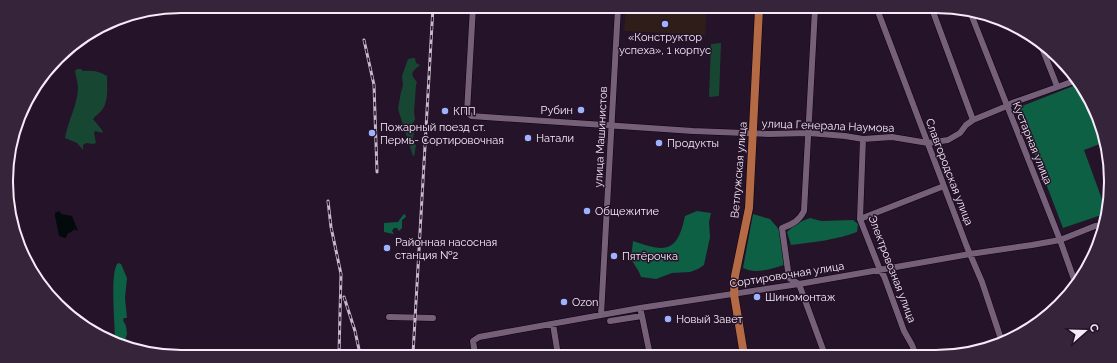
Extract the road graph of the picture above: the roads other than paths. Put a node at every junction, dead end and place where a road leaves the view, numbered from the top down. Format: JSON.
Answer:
{"nodes":[{"id":1,"x":472,"y":13,"type":"edge"},
{"id":2,"x":618,"y":13,"type":"edge"},
{"id":3,"x":759,"y":13,"type":"edge"},
{"id":4,"x":816,"y":13,"type":"edge"},
{"id":5,"x":879,"y":13,"type":"edge"},
{"id":6,"x":933,"y":13,"type":"edge"},
{"id":7,"x":972,"y":17,"type":"edge"},
{"id":8,"x":1044,"y":52,"type":"edge"},
{"id":9,"x":1071,"y":82,"type":"edge"},
{"id":10,"x":1057,"y":86,"type":"junction"},
{"id":11,"x":1007,"y":106,"type":"junction"},
{"id":12,"x":973,"y":120,"type":"junction"},
{"id":13,"x":612,"y":126,"type":"junction"},
{"id":14,"x":809,"y":133,"type":"junction"},
{"id":15,"x":754,"y":134,"type":"junction"},
{"id":16,"x":863,"y":139,"type":"junction"},
{"id":17,"x":928,"y":144,"type":"junction"},
{"id":18,"x":944,"y":186,"type":"junction"},
{"id":19,"x":860,"y":219,"type":"junction"},
{"id":20,"x":1098,"y":226,"type":"edge"},
{"id":21,"x":1060,"y":240,"type":"junction"},
{"id":22,"x":970,"y":254,"type":"junction"},
{"id":23,"x":880,"y":270,"type":"junction"},
{"id":24,"x":1074,"y":278,"type":"edge"},
{"id":25,"x":799,"y":284,"type":"junction"},
{"id":26,"x":734,"y":294,"type":"junction"},
{"id":27,"x":640,"y":308,"type":"junction"},
{"id":28,"x":601,"y":315,"type":"junction"},
{"id":29,"x":642,"y":316,"type":"junction"},
{"id":30,"x":389,"y":317,"type":"dead end"},
{"id":31,"x":433,"y":318,"type":"dead end"},
{"id":32,"x":610,"y":321,"type":"dead end"},
{"id":33,"x":553,"y":324,"type":"junction"},
{"id":34,"x":1000,"y":337,"type":"edge"},
{"id":35,"x":474,"y":350,"type":"edge"},
{"id":36,"x":557,"y":350,"type":"edge"},
{"id":37,"x":649,"y":350,"type":"edge"},
{"id":38,"x":743,"y":350,"type":"edge"},
{"id":39,"x":823,"y":350,"type":"edge"},
{"id":40,"x":914,"y":350,"type":"edge"}],
"edges":[{"from":1,"to":13,"type":"street","name":"улица Генерала Наумова"},
{"from":2,"to":13,"type":"street","name":"улица Машинистов"},
{"from":3,"to":15,"type":"main road","name":"Ветлужская улица"},
{"from":4,"to":14,"type":"street"},
{"from":5,"to":17,"type":"street","name":"Славгородская улица"},
{"from":6,"to":12,"type":"street"},
{"from":7,"to":11,"type":"street","name":"Кустарная улица"},
{"from":8,"to":10,"type":"street"},
{"from":9,"to":10,"type":"street","name":"улица Генерала Наумова"},
{"from":10,"to":11,"type":"street","name":"улица Генерала Наумова"},
{"from":11,"to":12,"type":"street","name":"улица Генерала Наумова"},
{"from":11,"to":21,"type":"street","name":"Кустарная улица"},
{"from":12,"to":17,"type":"street","name":"улица Генерала Наумова"},
{"from":13,"to":15,"type":"street","name":"улица Генерала Наумова"},
{"from":13,"to":28,"type":"street","name":"улица Машинистов"},
{"from":14,"to":15,"type":"street","name":"улица Генерала Наумова"},
{"from":14,"to":16,"type":"street","name":"улица Генерала Наумова"},
{"from":14,"to":25,"type":"street"},
{"from":15,"to":26,"type":"main road","name":"Ветлужская улица"},
{"from":16,"to":17,"type":"street","name":"улица Генерала Наумова"},
{"from":16,"to":19,"type":"street","name":"Электровозная улица"},
{"from":17,"to":18,"type":"street","name":"Славгородская улица"},
{"from":18,"to":19,"type":"street"},
{"from":18,"to":22,"type":"street","name":"Славгородская улица"},
{"from":19,"to":23,"type":"street","name":"Электровозная улица"},
{"from":20,"to":21,"type":"street","name":"Сортировочная улица"},
{"from":21,"to":22,"type":"street","name":"Сортировочная улица"},
{"from":21,"to":24,"type":"street","name":"Кустарная улица"},
{"from":22,"to":23,"type":"street","name":"Сортировочная улица"},
{"from":22,"to":34,"type":"street","name":"Славгородская улица"},
{"from":23,"to":25,"type":"street","name":"Сортировочная улица"},
{"from":23,"to":40,"type":"street","name":"Электровозная улица"},
{"from":25,"to":26,"type":"street","name":"Сортировочная улица"},
{"from":25,"to":39,"type":"street"},
{"from":26,"to":27,"type":"street","name":"Сортировочная улица"},
{"from":26,"to":38,"type":"main road","name":"Ветлужская улица"},
{"from":27,"to":28,"type":"street","name":"Сортировочная улица"},
{"from":27,"to":29,"type":"street"},
{"from":28,"to":33,"type":"street","name":"Сортировочная улица"},
{"from":29,"to":32,"type":"street"},
{"from":29,"to":37,"type":"street"},
{"from":30,"to":31,"type":"street"},
{"from":33,"to":35,"type":"street","name":"Сортировочная улица"},
{"from":33,"to":36,"type":"street"}]}
